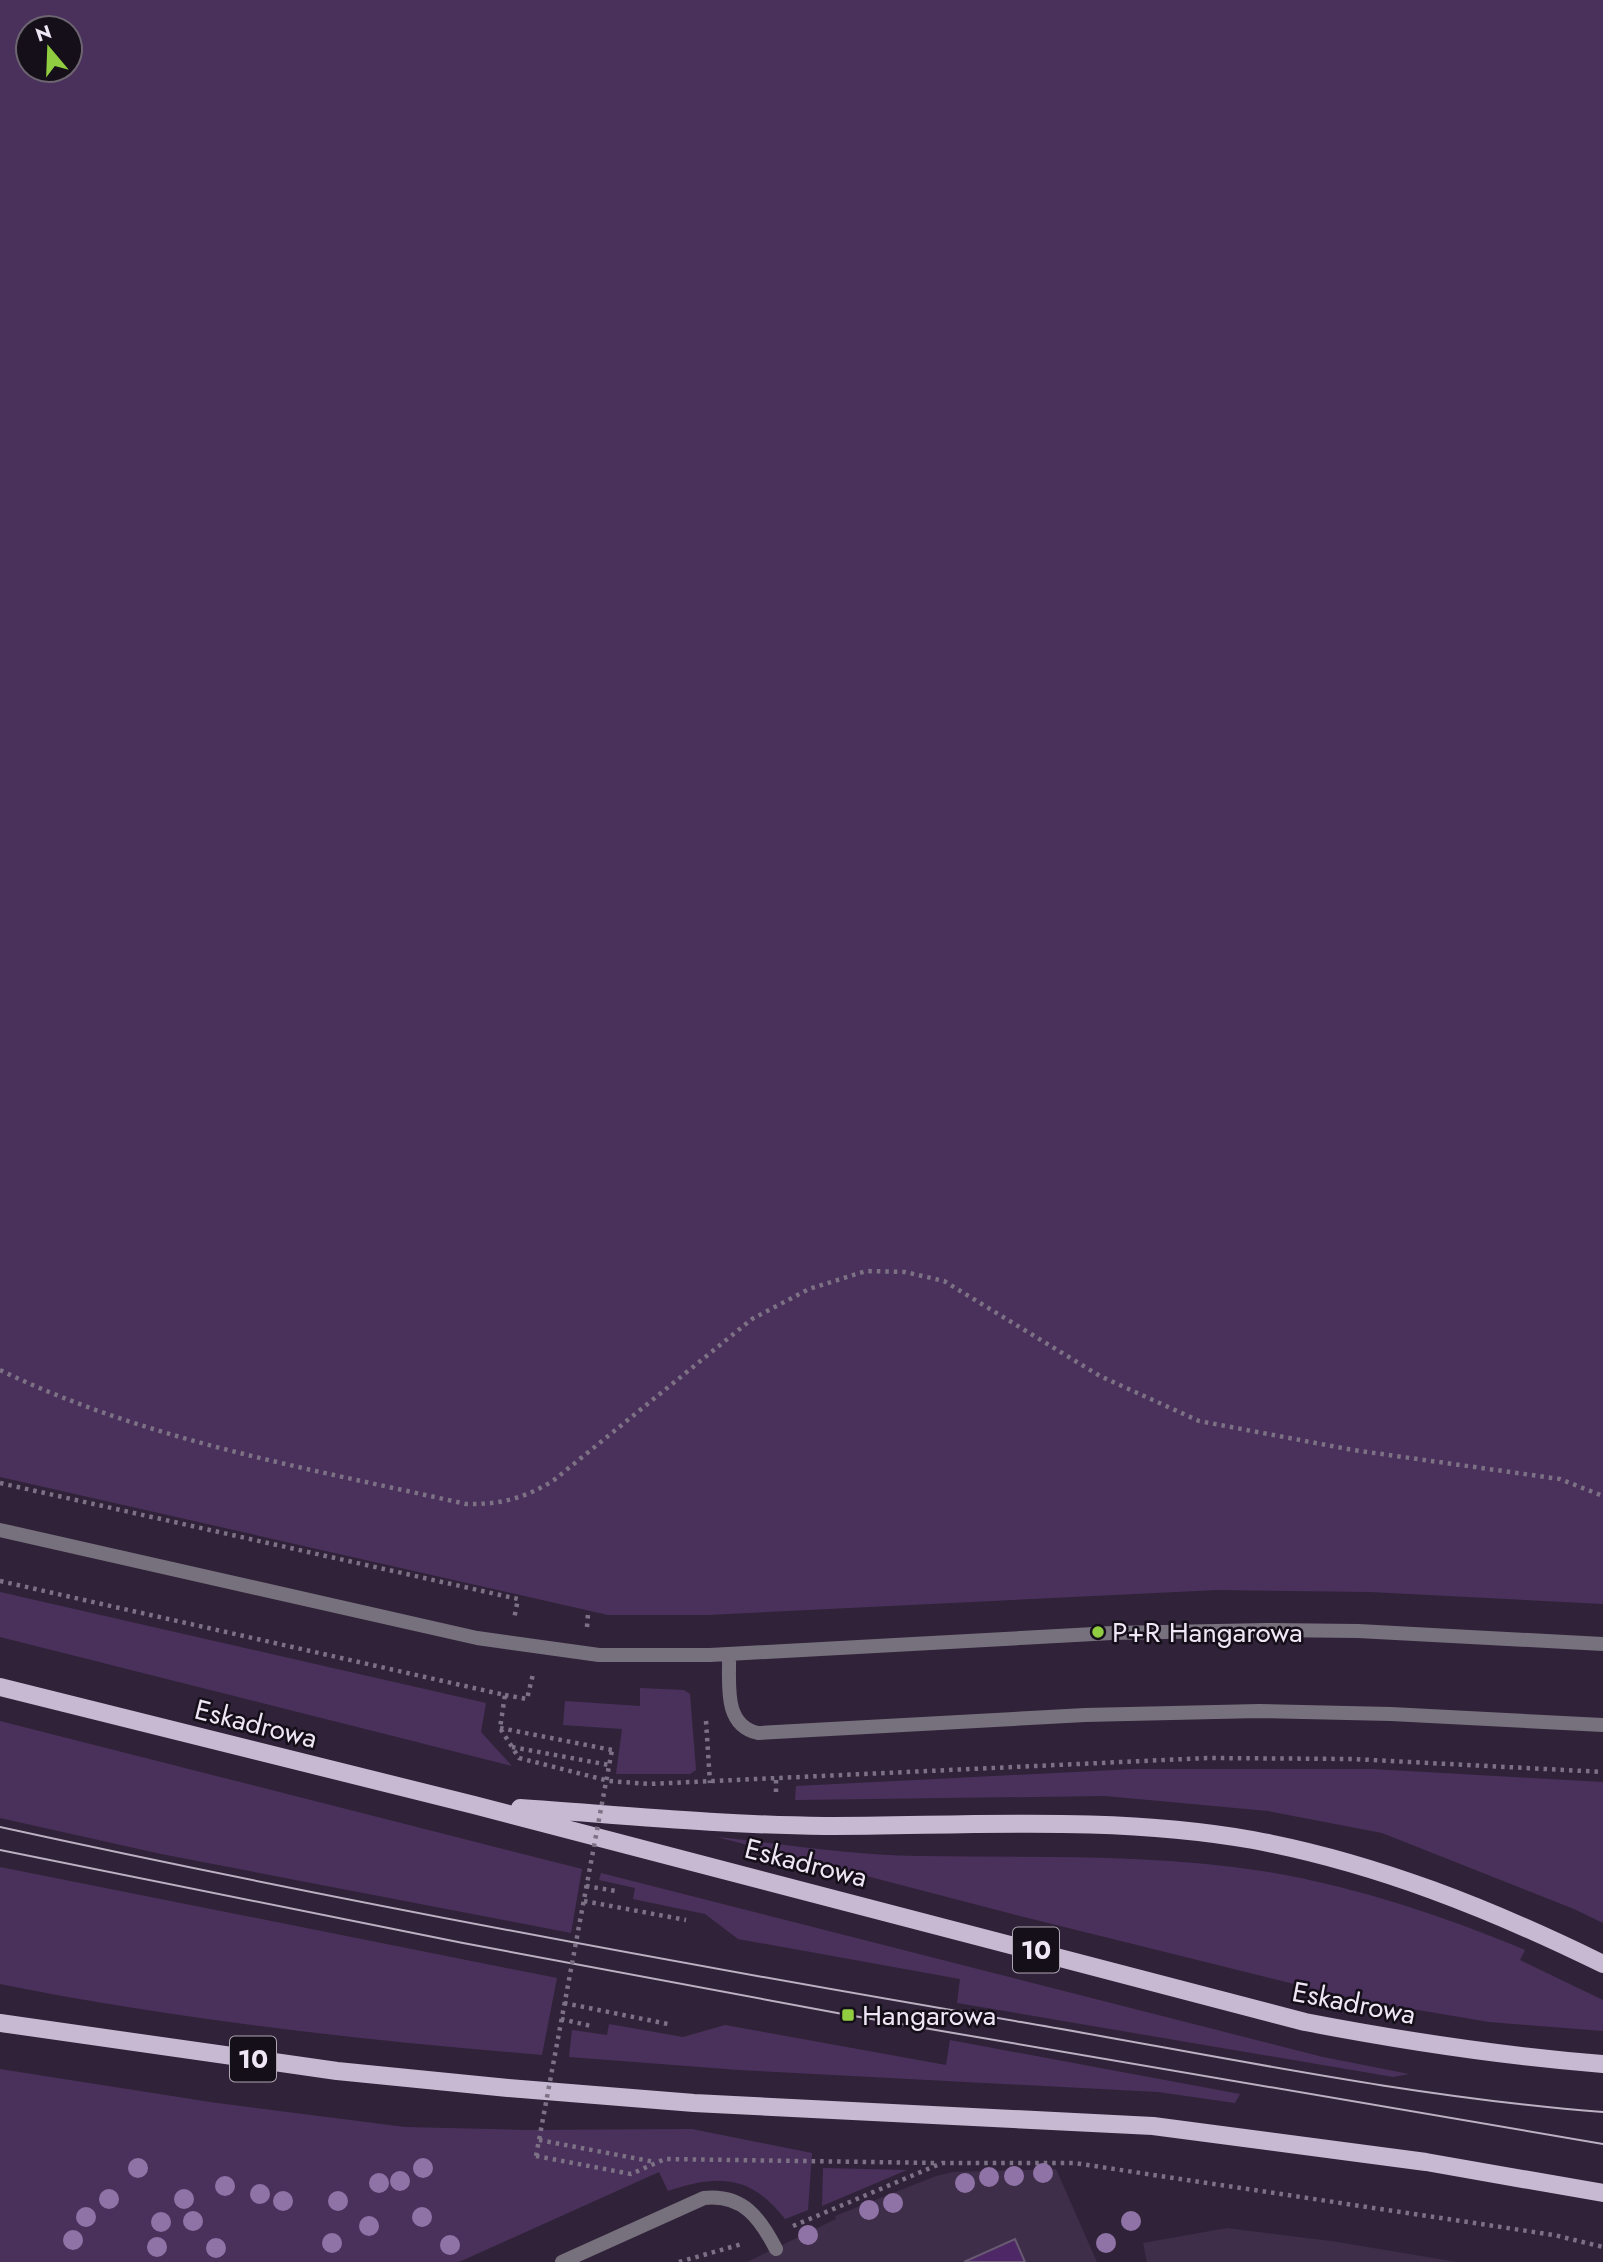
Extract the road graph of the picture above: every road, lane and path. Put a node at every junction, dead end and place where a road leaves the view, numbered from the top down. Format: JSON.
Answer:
{"nodes":[{"id":1,"x":0,"y":1370,"type":"edge"},
{"id":2,"x":0,"y":1483,"type":"edge"},
{"id":3,"x":1603,"y":1496,"type":"edge"},
{"id":4,"x":0,"y":1530,"type":"edge"},
{"id":5,"x":0,"y":1581,"type":"edge"},
{"id":6,"x":588,"y":1614,"type":"dead end"},
{"id":7,"x":522,"y":1626,"type":"dead end"},
{"id":8,"x":587,"y":1633,"type":"dead end"},
{"id":9,"x":1603,"y":1644,"type":"edge"},
{"id":10,"x":729,"y":1654,"type":"junction"},
{"id":11,"x":544,"y":1675,"type":"dead end"},
{"id":12,"x":0,"y":1687,"type":"edge"},
{"id":13,"x":505,"y":1695,"type":"junction"},
{"id":14,"x":705,"y":1710,"type":"dead end"},
{"id":15,"x":1603,"y":1725,"type":"edge"},
{"id":16,"x":500,"y":1728,"type":"junction"},
{"id":17,"x":512,"y":1747,"type":"junction"},
{"id":18,"x":609,"y":1765,"type":"junction"},
{"id":19,"x":1603,"y":1772,"type":"edge"},
{"id":20,"x":710,"y":1783,"type":"junction"},
{"id":21,"x":474,"y":1805,"type":"junction"},
{"id":22,"x":586,"y":1885,"type":"junction"},
{"id":23,"x":613,"y":1890,"type":"dead end"},
{"id":24,"x":584,"y":1901,"type":"junction"},
{"id":25,"x":686,"y":1920,"type":"dead end"},
{"id":26,"x":1603,"y":1964,"type":"edge"},
{"id":27,"x":564,"y":2003,"type":"junction"},
{"id":28,"x":561,"y":2019,"type":"junction"},
{"id":29,"x":0,"y":2023,"type":"edge"},
{"id":30,"x":668,"y":2024,"type":"dead end"},
{"id":31,"x":592,"y":2026,"type":"dead end"},
{"id":32,"x":1603,"y":2064,"type":"edge"},
{"id":33,"x":539,"y":2140,"type":"junction"},
{"id":34,"x":1426,"y":2162,"type":"junction"},
{"id":35,"x":657,"y":2163,"type":"junction"},
{"id":36,"x":942,"y":2163,"type":"junction"},
{"id":37,"x":1603,"y":2193,"type":"edge"},
{"id":38,"x":1603,"y":2199,"type":"edge"},
{"id":39,"x":768,"y":2233,"type":"junction"},
{"id":40,"x":1603,"y":2247,"type":"edge"},
{"id":41,"x":776,"y":2249,"type":"dead end"},
{"id":42,"x":562,"y":2262,"type":"edge"},
{"id":43,"x":679,"y":2262,"type":"edge"}],
"edges":[{"from":1,"to":3,"type":"path"},
{"from":2,"to":7,"type":"path"},
{"from":4,"to":10,"type":"lane"},
{"from":5,"to":13,"type":"path"},
{"from":6,"to":8,"type":"path"},
{"from":9,"to":10,"type":"lane"},
{"from":10,"to":15,"type":"lane"},
{"from":11,"to":13,"type":"path"},
{"from":12,"to":21,"type":"main road","name":"Eskadrowa","number":"10"},
{"from":13,"to":16,"type":"path"},
{"from":14,"to":20,"type":"path"},
{"from":16,"to":17,"type":"path"},
{"from":16,"to":18,"type":"path","bridge":true},
{"from":17,"to":18,"type":"path"},
{"from":17,"to":20,"type":"path"},
{"from":18,"to":22,"type":"path","bridge":true},
{"from":19,"to":20,"type":"path"},
{"from":21,"to":26,"type":"main road"},
{"from":21,"to":32,"type":"main road","name":"Eskadrowa","number":"10"},
{"from":22,"to":23,"type":"path"},
{"from":22,"to":24,"type":"path","bridge":true},
{"from":24,"to":25,"type":"path"},
{"from":24,"to":27,"type":"path","bridge":true},
{"from":27,"to":28,"type":"path","bridge":true},
{"from":27,"to":30,"type":"path"},
{"from":28,"to":31,"type":"path"},
{"from":28,"to":33,"type":"path","bridge":true},
{"from":29,"to":34,"type":"main road","number":"10"},
{"from":33,"to":35,"type":"path"},
{"from":33,"to":35,"type":"path","bridge":true},
{"from":34,"to":37,"type":"main road","number":"10"},
{"from":34,"to":38,"type":"main road"},
{"from":35,"to":36,"type":"path"},
{"from":36,"to":39,"type":"path"},
{"from":36,"to":40,"type":"path"},
{"from":39,"to":41,"type":"lane"},
{"from":39,"to":42,"type":"lane"},
{"from":39,"to":43,"type":"path"}]}
